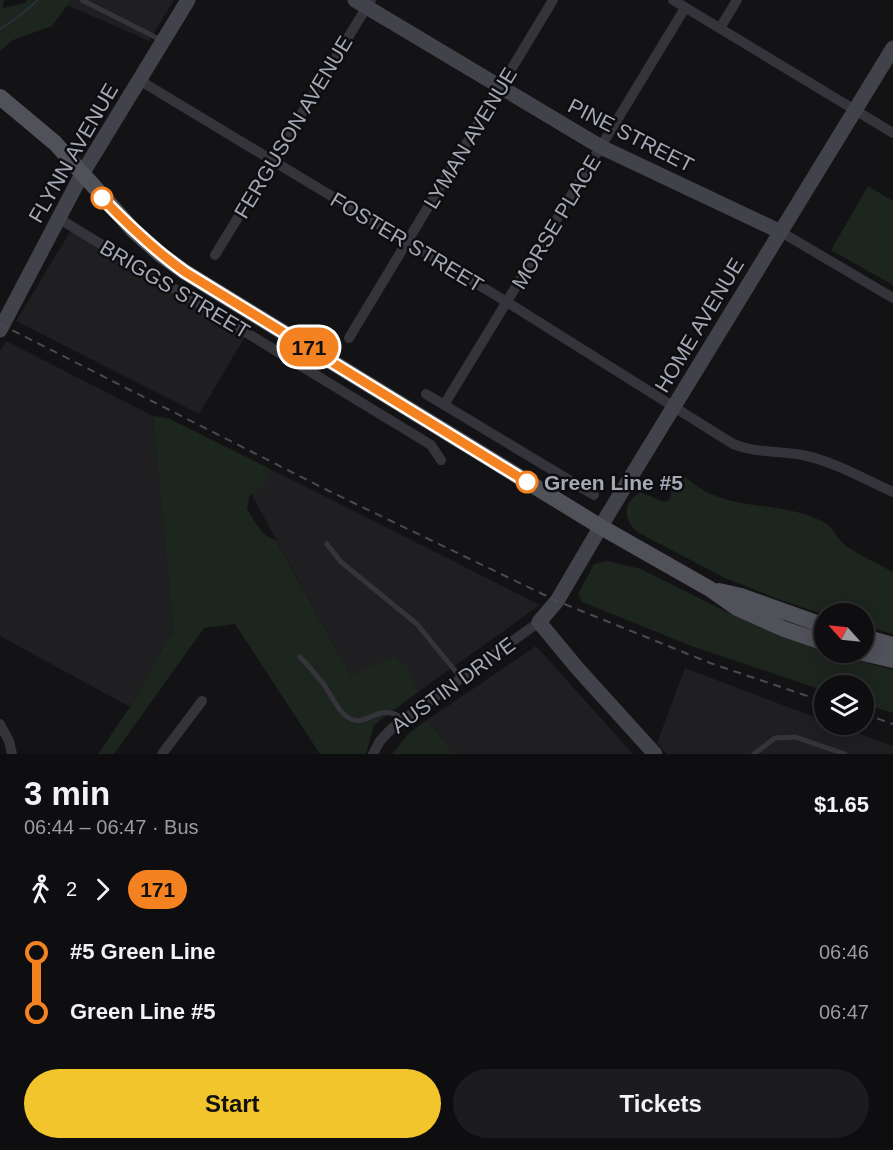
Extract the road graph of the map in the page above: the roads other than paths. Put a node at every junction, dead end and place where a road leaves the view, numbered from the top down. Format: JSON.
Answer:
{"nodes":[{"id":1,"x":82,"y":0,"type":"edge"},
{"id":2,"x":188,"y":0,"type":"edge"},
{"id":3,"x":553,"y":0,"type":"edge"},
{"id":4,"x":673,"y":0,"type":"edge"},
{"id":5,"x":737,"y":0,"type":"edge"},
{"id":6,"x":364,"y":2,"type":"edge"},
{"id":7,"x":686,"y":8,"type":"junction"},
{"id":8,"x":720,"y":28,"type":"junction"},
{"id":9,"x":163,"y":41,"type":"junction"},
{"id":10,"x":893,"y":48,"type":"edge"},
{"id":11,"x":139,"y":80,"type":"junction"},
{"id":12,"x":500,"y":88,"type":"junction"},
{"id":13,"x":0,"y":97,"type":"edge"},
{"id":14,"x":854,"y":111,"type":"junction"},
{"id":15,"x":893,"y":133,"type":"edge"},
{"id":16,"x":601,"y":147,"type":"junction"},
{"id":17,"x":272,"y":161,"type":"junction"},
{"id":18,"x":82,"y":174,"type":"junction"},
{"id":19,"x":58,"y":218,"type":"junction"},
{"id":20,"x":781,"y":232,"type":"junction"},
{"id":21,"x":406,"y":242,"type":"junction"},
{"id":22,"x":215,"y":255,"type":"dead end"},
{"id":23,"x":893,"y":298,"type":"edge"},
{"id":24,"x":507,"y":302,"type":"junction"},
{"id":25,"x":0,"y":330,"type":"edge"},
{"id":26,"x":349,"y":338,"type":"dead end"},
{"id":27,"x":426,"y":394,"type":"dead end"},
{"id":28,"x":444,"y":405,"type":"junction"},
{"id":29,"x":674,"y":406,"type":"junction"},
{"id":30,"x":441,"y":460,"type":"dead end"},
{"id":31,"x":893,"y":492,"type":"edge"},
{"id":32,"x":594,"y":495,"type":"dead end"},
{"id":33,"x":601,"y":527,"type":"junction"},
{"id":34,"x":327,"y":544,"type":"dead end"},
{"id":35,"x":710,"y":589,"type":"junction"},
{"id":36,"x":539,"y":622,"type":"junction"},
{"id":37,"x":814,"y":622,"type":"edge"},
{"id":38,"x":814,"y":639,"type":"edge"},
{"id":39,"x":874,"y":640,"type":"edge"},
{"id":40,"x":893,"y":645,"type":"edge"},
{"id":41,"x":874,"y":656,"type":"edge"},
{"id":42,"x":300,"y":657,"type":"dead end"},
{"id":43,"x":893,"y":660,"type":"edge"},
{"id":44,"x":461,"y":678,"type":"junction"},
{"id":45,"x":202,"y":700,"type":"dead end"},
{"id":46,"x":404,"y":719,"type":"junction"},
{"id":47,"x":0,"y":723,"type":"edge"},
{"id":48,"x":12,"y":754,"type":"edge"},
{"id":49,"x":162,"y":754,"type":"edge"},
{"id":50,"x":373,"y":754,"type":"edge"},
{"id":51,"x":655,"y":754,"type":"edge"},
{"id":52,"x":754,"y":754,"type":"edge"},
{"id":53,"x":845,"y":754,"type":"edge"}],
"edges":[{"from":1,"to":9,"type":"lane"},
{"from":2,"to":9,"type":"main road","name":"FLYNN AVENUE"},
{"from":3,"to":12,"type":"street","name":"LYMAN AVENUE"},
{"from":4,"to":7,"type":"street"},
{"from":5,"to":8,"type":"street"},
{"from":6,"to":12,"type":"main road","name":"PINE STREET"},
{"from":6,"to":17,"type":"street","name":"FERGUSON AVENUE"},
{"from":7,"to":8,"type":"street"},
{"from":7,"to":16,"type":"street","name":"MORSE PLACE"},
{"from":8,"to":14,"type":"street"},
{"from":9,"to":11,"type":"main road","name":"FLYNN AVENUE"},
{"from":10,"to":14,"type":"main road","name":"HOME AVENUE"},
{"from":11,"to":17,"type":"street","name":"FOSTER STREET"},
{"from":11,"to":18,"type":"main road","name":"FLYNN AVENUE"},
{"from":12,"to":16,"type":"main road","name":"PINE STREET"},
{"from":12,"to":21,"type":"street","name":"LYMAN AVENUE"},
{"from":13,"to":18,"type":"main road"},
{"from":14,"to":15,"type":"street"},
{"from":14,"to":20,"type":"main road","name":"HOME AVENUE"},
{"from":16,"to":20,"type":"main road","name":"PINE STREET"},
{"from":16,"to":24,"type":"street","name":"MORSE PLACE"},
{"from":17,"to":21,"type":"street","name":"FOSTER STREET"},
{"from":17,"to":22,"type":"street","name":"FERGUSON AVENUE"},
{"from":18,"to":19,"type":"main road","name":"FLYNN AVENUE"},
{"from":18,"to":33,"type":"main road"},
{"from":19,"to":25,"type":"main road","name":"FLYNN AVENUE"},
{"from":19,"to":30,"type":"street","name":"BRIGGS STREET"},
{"from":20,"to":23,"type":"street","name":"PINE STREET"},
{"from":20,"to":29,"type":"main road","name":"HOME AVENUE"},
{"from":21,"to":24,"type":"street","name":"FOSTER STREET"},
{"from":21,"to":26,"type":"street","name":"LYMAN AVENUE"},
{"from":24,"to":28,"type":"street","name":"MORSE PLACE"},
{"from":24,"to":29,"type":"street","name":"FOSTER STREET"},
{"from":27,"to":28,"type":"street"},
{"from":28,"to":32,"type":"street"},
{"from":29,"to":31,"type":"street","name":"FOSTER STREET"},
{"from":29,"to":33,"type":"main road","name":"HOME AVENUE"},
{"from":33,"to":35,"type":"main road"},
{"from":33,"to":36,"type":"main road","name":"HOME AVENUE"},
{"from":34,"to":44,"type":"lane"},
{"from":35,"to":37,"type":"main road"},
{"from":35,"to":38,"type":"main road"},
{"from":36,"to":44,"type":"street","name":"AUSTIN DRIVE"},
{"from":36,"to":51,"type":"main road"},
{"from":39,"to":40,"type":"main road"},
{"from":41,"to":43,"type":"main road"},
{"from":42,"to":46,"type":"lane"},
{"from":44,"to":46,"type":"street","name":"AUSTIN DRIVE"},
{"from":45,"to":49,"type":"street"},
{"from":46,"to":50,"type":"street","name":"AUSTIN DRIVE"},
{"from":47,"to":48,"type":"street"},
{"from":52,"to":53,"type":"lane"}]}
